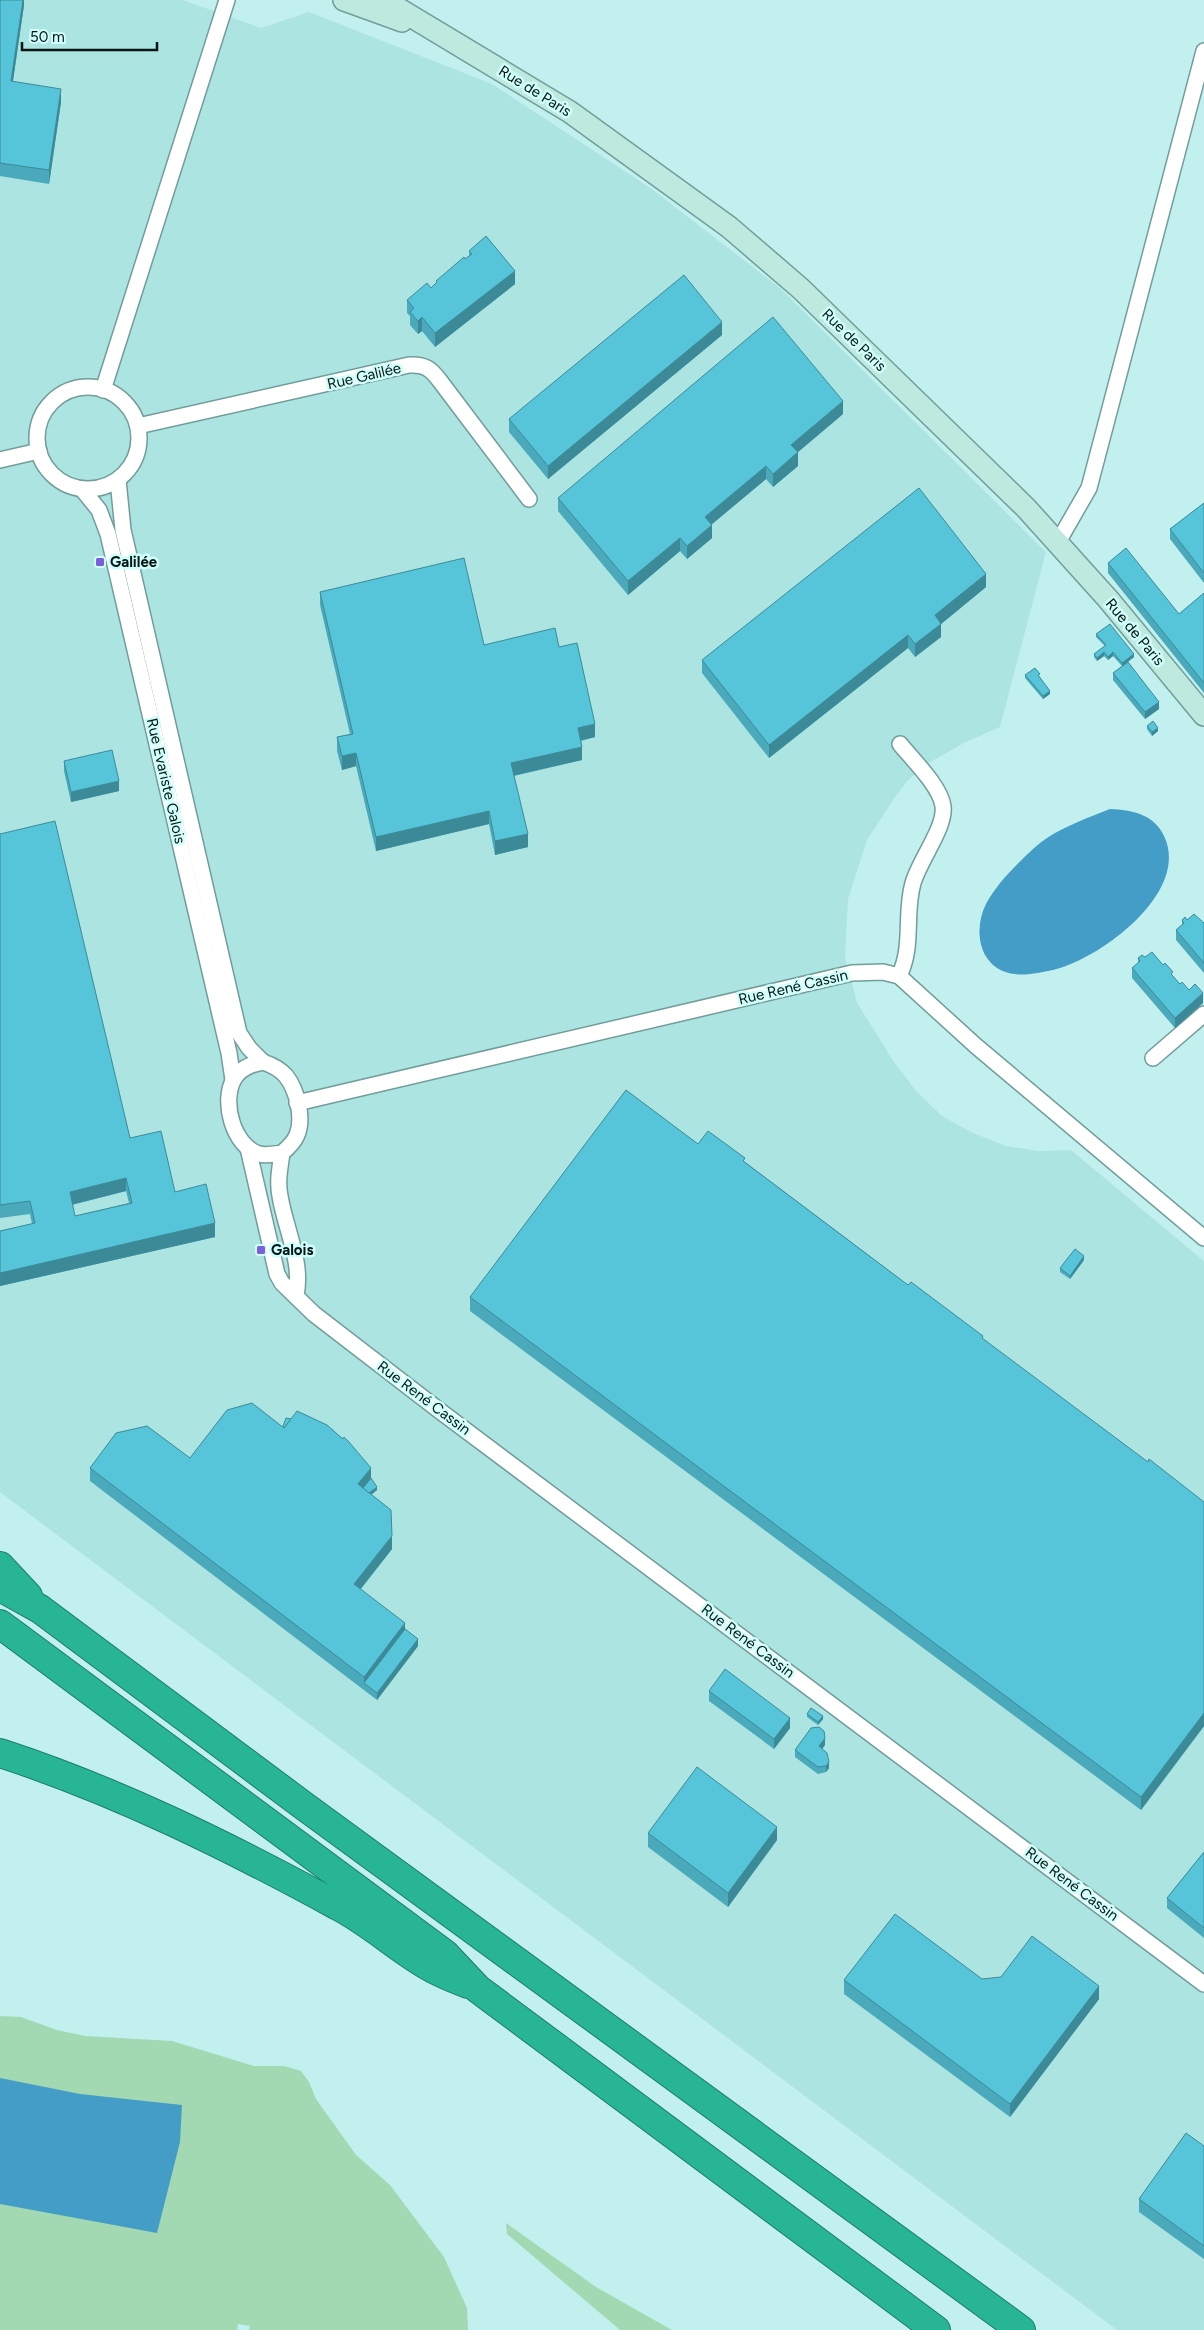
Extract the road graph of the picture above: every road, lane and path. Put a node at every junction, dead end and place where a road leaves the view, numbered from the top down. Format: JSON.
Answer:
{"nodes":[{"id":1,"x":227,"y":0,"type":"edge"},
{"id":2,"x":344,"y":0,"type":"edge"},
{"id":3,"x":384,"y":0,"type":"edge"},
{"id":4,"x":442,"y":36,"type":"junction"},
{"id":5,"x":1204,"y":51,"type":"edge"},
{"id":6,"x":104,"y":390,"type":"junction"},
{"id":7,"x":138,"y":426,"type":"junction"},
{"id":8,"x":39,"y":450,"type":"junction"},
{"id":9,"x":0,"y":460,"type":"edge"},
{"id":10,"x":118,"y":480,"type":"junction"},
{"id":11,"x":82,"y":489,"type":"junction"},
{"id":12,"x":529,"y":499,"type":"dead end"},
{"id":13,"x":1058,"y":542,"type":"junction"},
{"id":14,"x":1204,"y":715,"type":"edge"},
{"id":15,"x":900,"y":744,"type":"dead end"},
{"id":16,"x":899,"y":976,"type":"junction"},
{"id":17,"x":1204,"y":1014,"type":"edge"},
{"id":18,"x":1153,"y":1058,"type":"dead end"},
{"id":19,"x":263,"y":1062,"type":"junction"},
{"id":20,"x":233,"y":1080,"type":"junction"},
{"id":21,"x":297,"y":1104,"type":"junction"},
{"id":22,"x":248,"y":1148,"type":"junction"},
{"id":23,"x":282,"y":1153,"type":"junction"},
{"id":24,"x":1204,"y":1238,"type":"edge"},
{"id":25,"x":296,"y":1294,"type":"junction"},
{"id":26,"x":0,"y":1566,"type":"edge"},
{"id":27,"x":0,"y":1587,"type":"edge"},
{"id":28,"x":40,"y":1609,"type":"junction"},
{"id":29,"x":0,"y":1624,"type":"edge"},
{"id":30,"x":0,"y":1753,"type":"edge"},
{"id":31,"x":1204,"y":1984,"type":"edge"},
{"id":32,"x":478,"y":1989,"type":"junction"},
{"id":33,"x":936,"y":2330,"type":"edge"},
{"id":34,"x":1021,"y":2330,"type":"edge"}],
"edges":[{"from":1,"to":6,"type":"street"},
{"from":2,"to":4,"type":"street","name":"Rue de Paris"},
{"from":3,"to":4,"type":"street","name":"Rue de Paris"},
{"from":4,"to":13,"type":"street","name":"Rue de Paris"},
{"from":5,"to":13,"type":"street"},
{"from":6,"to":7,"type":"street"},
{"from":6,"to":8,"type":"street"},
{"from":7,"to":10,"type":"street"},
{"from":7,"to":12,"type":"street","name":"Rue Galilée"},
{"from":8,"to":9,"type":"street"},
{"from":8,"to":11,"type":"street"},
{"from":10,"to":11,"type":"street"},
{"from":10,"to":19,"type":"street","name":"Rue Evariste Galois"},
{"from":11,"to":20,"type":"street","name":"Rue Evariste Galois"},
{"from":13,"to":14,"type":"street","name":"Rue de Paris"},
{"from":15,"to":16,"type":"street"},
{"from":16,"to":21,"type":"street","name":"Rue René Cassin"},
{"from":16,"to":24,"type":"street"},
{"from":17,"to":18,"type":"street"},
{"from":19,"to":20,"type":"street"},
{"from":19,"to":21,"type":"street","name":"Rue Evariste Galois"},
{"from":20,"to":22,"type":"street","name":"Rue Evariste Galois"},
{"from":21,"to":23,"type":"street","name":"Rue Evariste Galois"},
{"from":22,"to":23,"type":"street"},
{"from":22,"to":25,"type":"street","name":"Rue Evariste Galois"},
{"from":23,"to":25,"type":"street","name":"Rue Evariste Galois"},
{"from":25,"to":31,"type":"street","name":"Rue René Cassin"},
{"from":26,"to":28,"type":"highway"},
{"from":27,"to":28,"type":"highway"},
{"from":28,"to":34,"type":"highway"},
{"from":29,"to":32,"type":"highway"},
{"from":30,"to":32,"type":"highway"},
{"from":32,"to":33,"type":"highway"}]}
